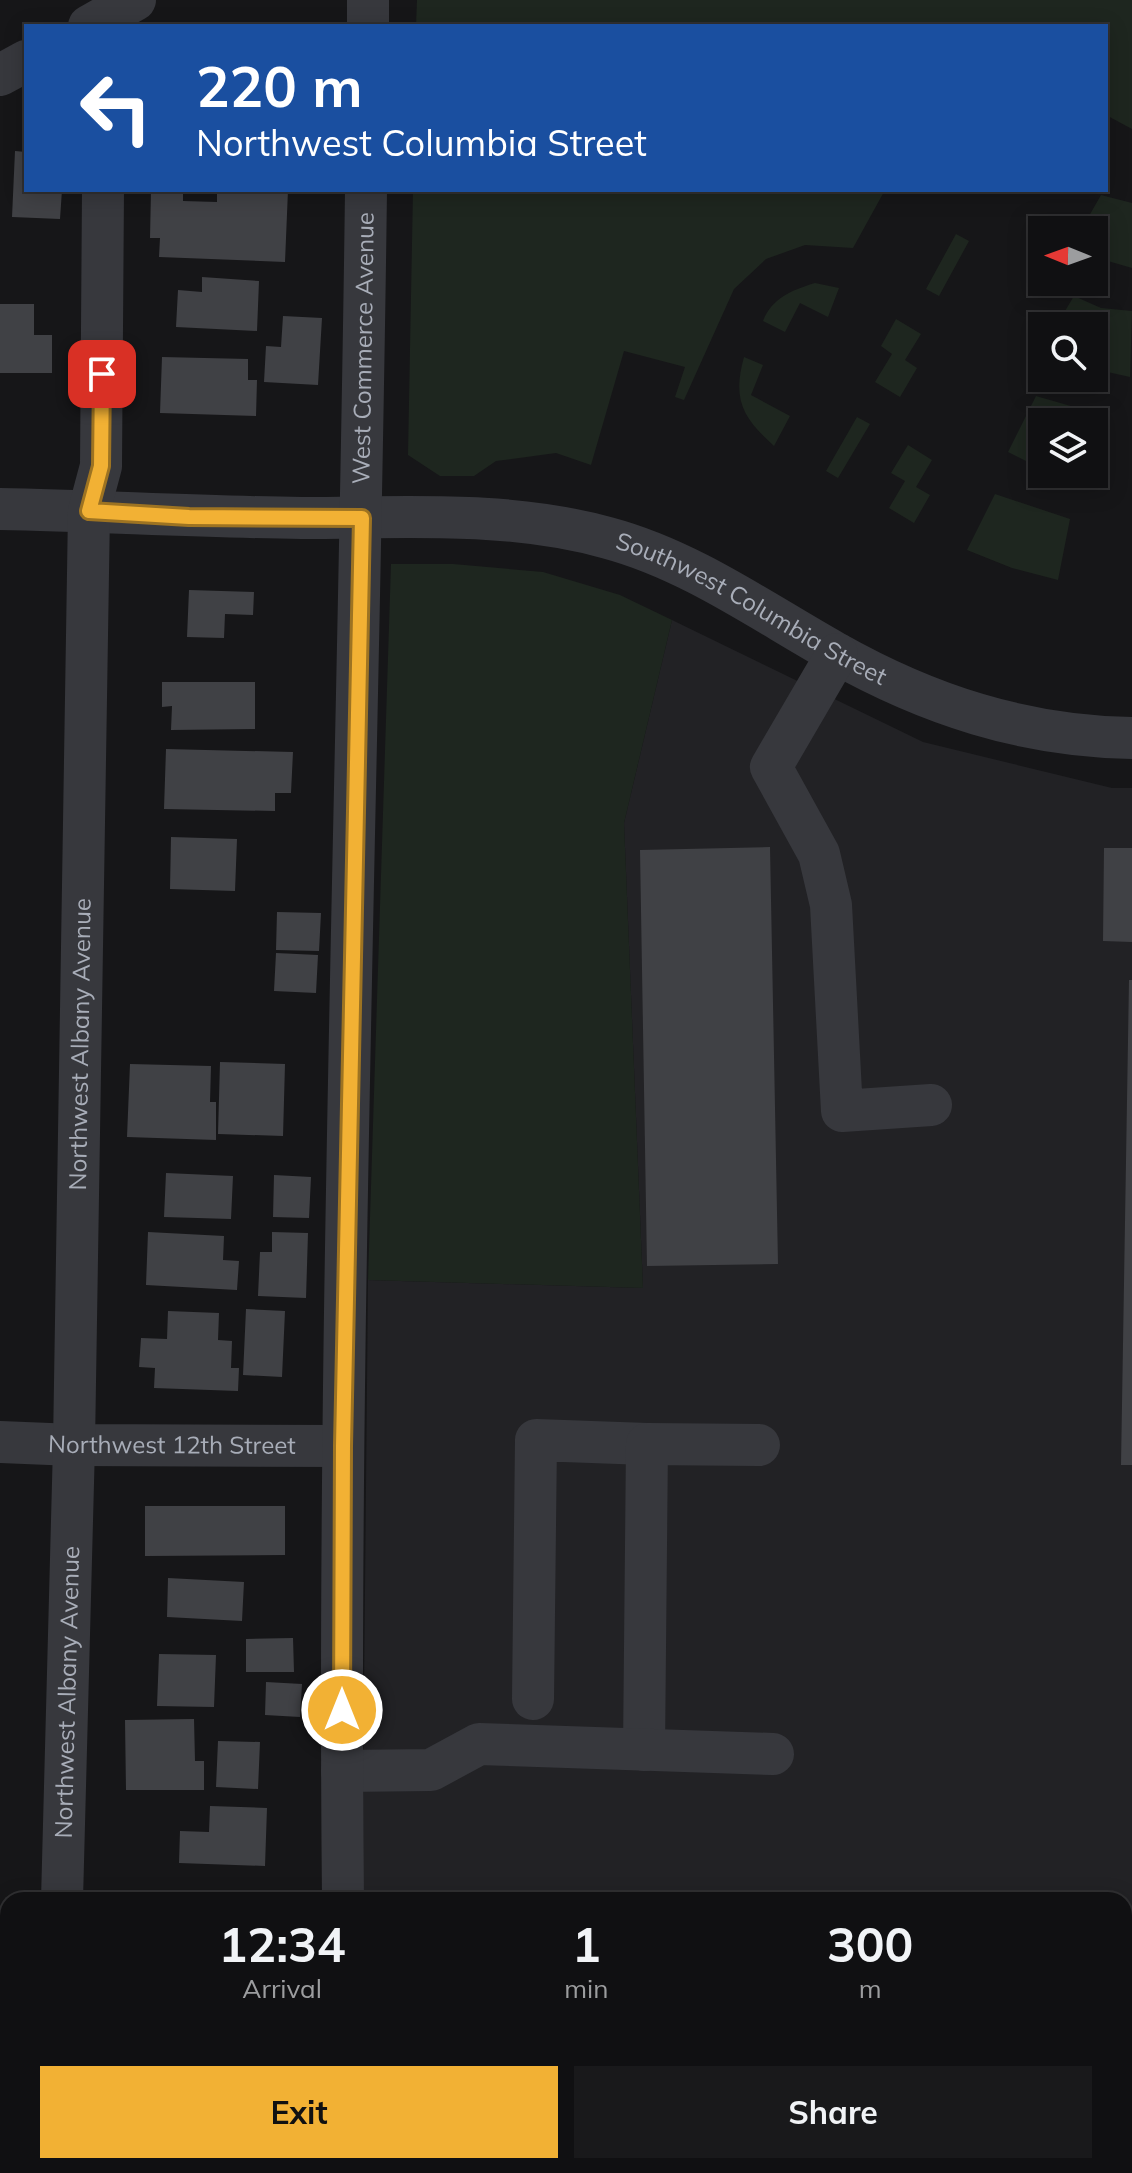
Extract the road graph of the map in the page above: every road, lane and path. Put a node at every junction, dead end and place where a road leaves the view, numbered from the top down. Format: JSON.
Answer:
{"nodes":[{"id":1,"x":368,"y":0,"type":"edge"},
{"id":2,"x":368,"y":24,"type":"edge"},
{"id":3,"x":24,"y":62,"type":"edge"},
{"id":4,"x":0,"y":75,"type":"edge"},
{"id":5,"x":103,"y":192,"type":"edge"},
{"id":6,"x":366,"y":192,"type":"edge"},
{"id":7,"x":0,"y":509,"type":"edge"},
{"id":8,"x":89,"y":511,"type":"junction"},
{"id":9,"x":362,"y":518,"type":"junction"},
{"id":10,"x":837,"y":654,"type":"junction"},
{"id":11,"x":1132,"y":738,"type":"edge"},
{"id":12,"x":931,"y":1105,"type":"dead end"},
{"id":13,"x":0,"y":1442,"type":"edge"},
{"id":14,"x":647,"y":1444,"type":"junction"},
{"id":15,"x":74,"y":1445,"type":"junction"},
{"id":16,"x":759,"y":1445,"type":"dead end"},
{"id":17,"x":343,"y":1446,"type":"junction"},
{"id":18,"x":533,"y":1699,"type":"dead end"},
{"id":19,"x":644,"y":1750,"type":"junction"},
{"id":20,"x":773,"y":1754,"type":"dead end"},
{"id":21,"x":342,"y":1771,"type":"junction"},
{"id":22,"x":62,"y":1892,"type":"edge"},
{"id":23,"x":343,"y":1892,"type":"edge"}],
"edges":[{"from":1,"to":2,"type":"street"},
{"from":3,"to":4,"type":"street"},
{"from":5,"to":8,"type":"street","name":"Northwest Albany Avenue"},
{"from":6,"to":9,"type":"street","name":"West Commerce Avenue"},
{"from":7,"to":8,"type":"street","name":"Southwest Columbia Street"},
{"from":8,"to":9,"type":"street","name":"Southwest Columbia Street"},
{"from":8,"to":15,"type":"street","name":"Northwest Albany Avenue"},
{"from":9,"to":10,"type":"street","name":"Southwest Columbia Street"},
{"from":9,"to":17,"type":"street","name":"West Commerce Avenue"},
{"from":10,"to":11,"type":"street","name":"Southwest Columbia Street"},
{"from":10,"to":12,"type":"street"},
{"from":13,"to":15,"type":"street","name":"Northwest 12th Street"},
{"from":14,"to":16,"type":"street"},
{"from":14,"to":18,"type":"street"},
{"from":14,"to":19,"type":"street"},
{"from":15,"to":17,"type":"street","name":"Northwest 12th Street"},
{"from":15,"to":22,"type":"street","name":"Northwest Albany Avenue"},
{"from":17,"to":21,"type":"street","name":"West Commerce Avenue"},
{"from":19,"to":20,"type":"street"},
{"from":19,"to":21,"type":"street"},
{"from":21,"to":23,"type":"street","name":"West Commerce Avenue"}]}
